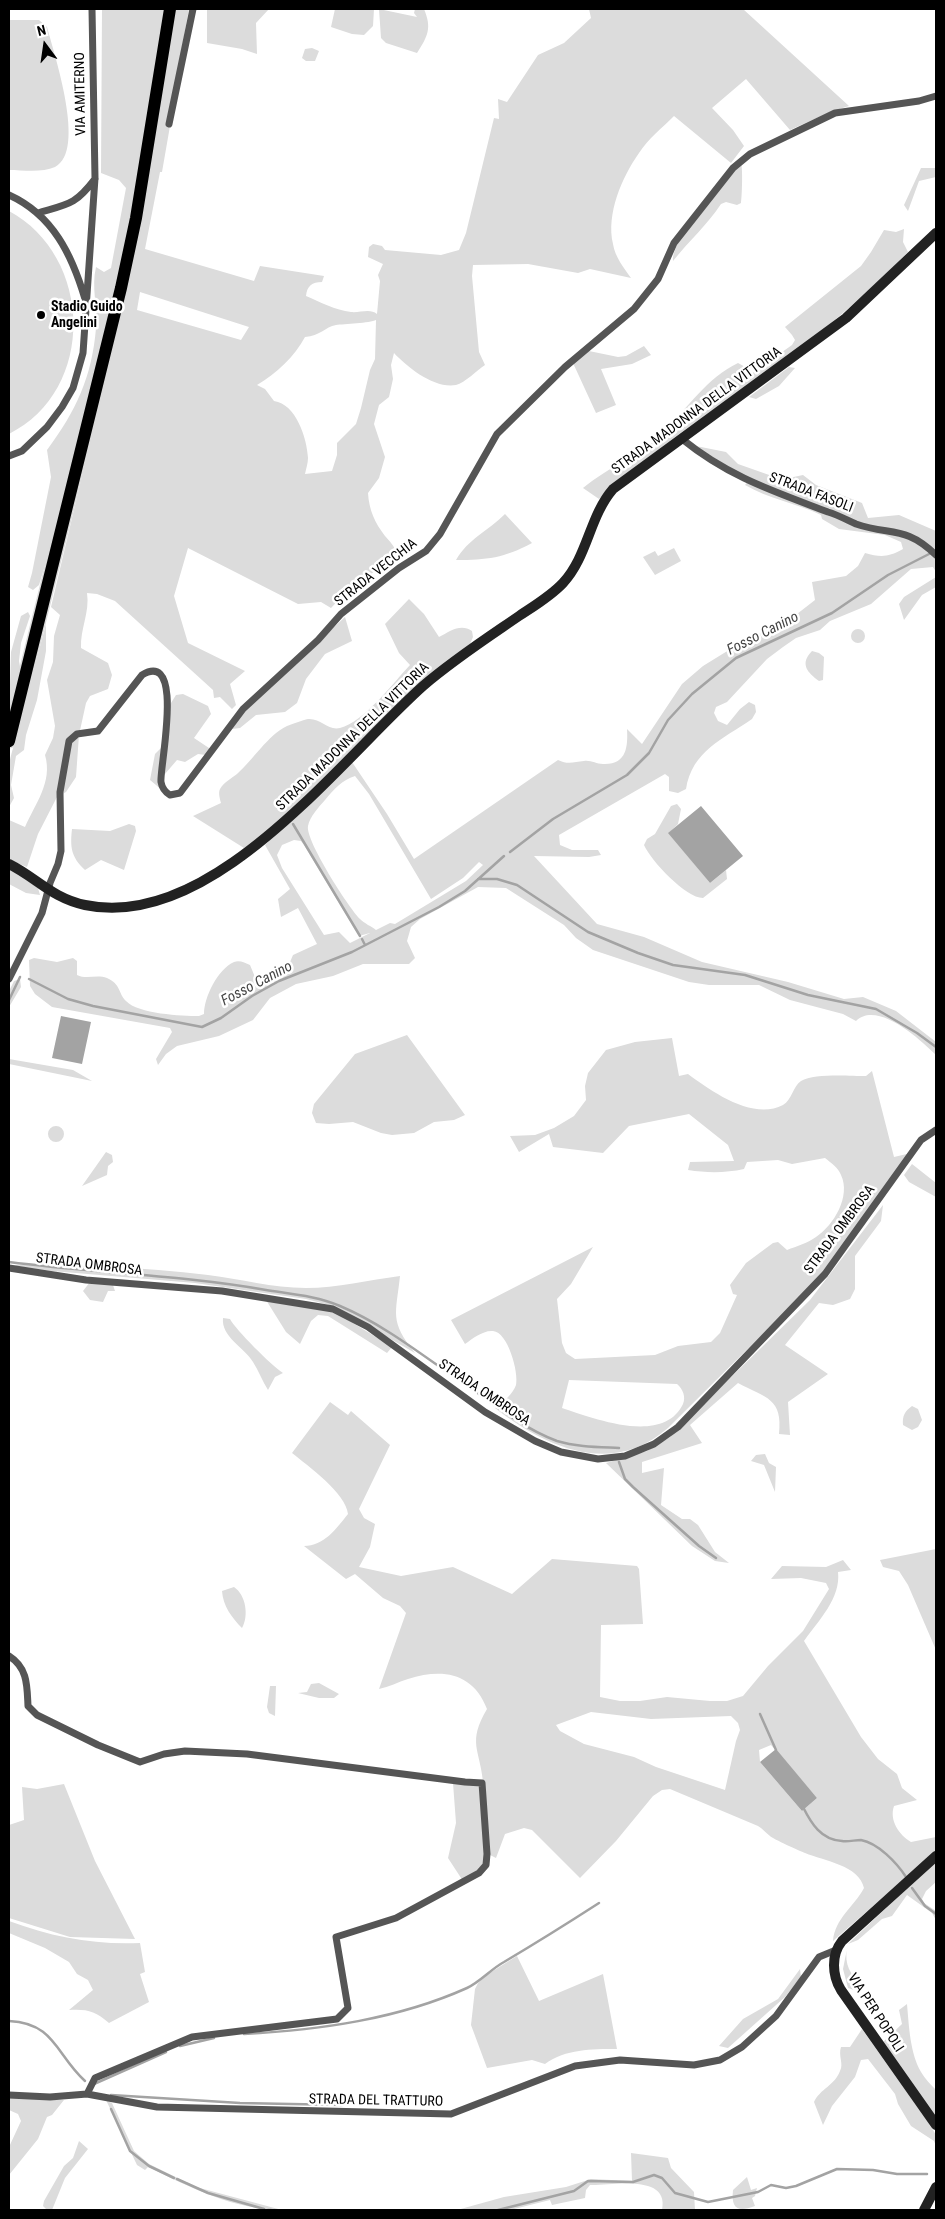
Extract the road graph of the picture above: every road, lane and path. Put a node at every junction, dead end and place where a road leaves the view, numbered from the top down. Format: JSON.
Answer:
{"nodes":[{"id":1,"x":92,"y":9,"type":"edge"},
{"id":2,"x":170,"y":9,"type":"edge"},
{"id":3,"x":193,"y":9,"type":"edge"},
{"id":4,"x":936,"y":96,"type":"edge"},
{"id":5,"x":169,"y":124,"type":"dead end"},
{"id":6,"x":95,"y":178,"type":"junction"},
{"id":7,"x":9,"y":195,"type":"edge"},
{"id":8,"x":38,"y":213,"type":"junction"},
{"id":9,"x":936,"y":233,"type":"edge"},
{"id":10,"x":87,"y":304,"type":"junction"},
{"id":11,"x":682,"y":439,"type":"junction"},
{"id":12,"x":9,"y":456,"type":"edge"},
{"id":13,"x":936,"y":555,"type":"edge"},
{"id":14,"x":9,"y":741,"type":"edge"},
{"id":15,"x":9,"y":864,"type":"edge"},
{"id":16,"x":48,"y":891,"type":"junction"},
{"id":17,"x":9,"y":979,"type":"edge"},
{"id":18,"x":936,"y":1130,"type":"edge"},
{"id":19,"x":9,"y":1268,"type":"edge"},
{"id":20,"x":9,"y":1656,"type":"edge"},
{"id":21,"x":936,"y":1856,"type":"edge"},
{"id":22,"x":836,"y":1950,"type":"junction"},
{"id":23,"x":87,"y":2094,"type":"junction"},
{"id":24,"x":9,"y":2095,"type":"edge"},
{"id":25,"x":936,"y":2126,"type":"edge"},
{"id":26,"x":936,"y":2187,"type":"edge"},
{"id":27,"x":924,"y":2210,"type":"edge"}],
"edges":[{"from":1,"to":6,"type":"street","name":"VIA AMITERNO"},
{"from":2,"to":14,"type":"highway"},
{"from":3,"to":5,"type":"street"},
{"from":4,"to":16,"type":"street","name":"STRADA VECCHIA"},
{"from":6,"to":8,"type":"street"},
{"from":6,"to":10,"type":"street","name":"VIA AMITERNO"},
{"from":7,"to":8,"type":"street"},
{"from":8,"to":10,"type":"street"},
{"from":9,"to":11,"type":"street","name":"STRADA MADONNA DELLA VITTORIA"},
{"from":10,"to":12,"type":"street","name":"VIA AMITERNO"},
{"from":11,"to":13,"type":"street","name":"STRADA FASOLI"},
{"from":11,"to":16,"type":"street","name":"STRADA MADONNA DELLA VITTORIA"},
{"from":15,"to":16,"type":"street","name":"STRADA MADONNA DELLA VITTORIA"},
{"from":16,"to":17,"type":"street"},
{"from":18,"to":19,"type":"street","name":"STRADA OMBROSA"},
{"from":20,"to":23,"type":"street"},
{"from":21,"to":22,"type":"street"},
{"from":22,"to":23,"type":"street","name":"STRADA DEL TRATTURO"},
{"from":22,"to":25,"type":"street","name":"VIA PER POPOLI"},
{"from":23,"to":24,"type":"street","name":"STRADA DEL TRATTURO"},
{"from":26,"to":27,"type":"street"}]}
